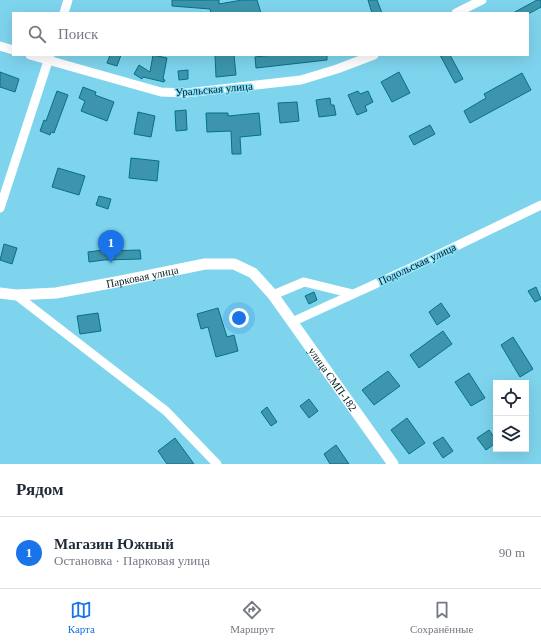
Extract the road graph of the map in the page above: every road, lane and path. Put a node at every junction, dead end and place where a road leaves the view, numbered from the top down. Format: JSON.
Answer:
{"nodes":[{"id":1,"x":68,"y":0,"type":"edge"},
{"id":2,"x":482,"y":0,"type":"edge"},
{"id":3,"x":64,"y":12,"type":"edge"},
{"id":4,"x":458,"y":12,"type":"edge"},
{"id":5,"x":0,"y":46,"type":"edge"},
{"id":6,"x":12,"y":50,"type":"edge"},
{"id":7,"x":36,"y":56,"type":"edge"},
{"id":8,"x":371,"y":56,"type":"edge"},
{"id":9,"x":49,"y":58,"type":"edge"},
{"id":10,"x":541,"y":205,"type":"edge"},
{"id":11,"x":0,"y":208,"type":"edge"},
{"id":12,"x":0,"y":293,"type":"edge"},
{"id":13,"x":353,"y":294,"type":"junction"},
{"id":14,"x":273,"y":295,"type":"junction"},
{"id":15,"x":16,"y":296,"type":"junction"},
{"id":16,"x":292,"y":322,"type":"junction"},
{"id":17,"x":217,"y":464,"type":"edge"},
{"id":18,"x":393,"y":464,"type":"edge"}],
"edges":[{"from":1,"to":3,"type":"street"},
{"from":2,"to":4,"type":"street"},
{"from":5,"to":6,"type":"street"},
{"from":7,"to":9,"type":"street","name":"Уральская улица"},
{"from":8,"to":9,"type":"street","name":"Уральская улица"},
{"from":9,"to":11,"type":"street"},
{"from":10,"to":13,"type":"street","name":"Подольская улица"},
{"from":12,"to":15,"type":"street","name":"Парковая улица"},
{"from":13,"to":14,"type":"street"},
{"from":13,"to":16,"type":"street","name":"Подольская улица"},
{"from":14,"to":15,"type":"street","name":"Парковая улица"},
{"from":14,"to":16,"type":"street","name":"улица СМП-182"},
{"from":15,"to":17,"type":"street"},
{"from":16,"to":18,"type":"street","name":"улица СМП-182"}]}
